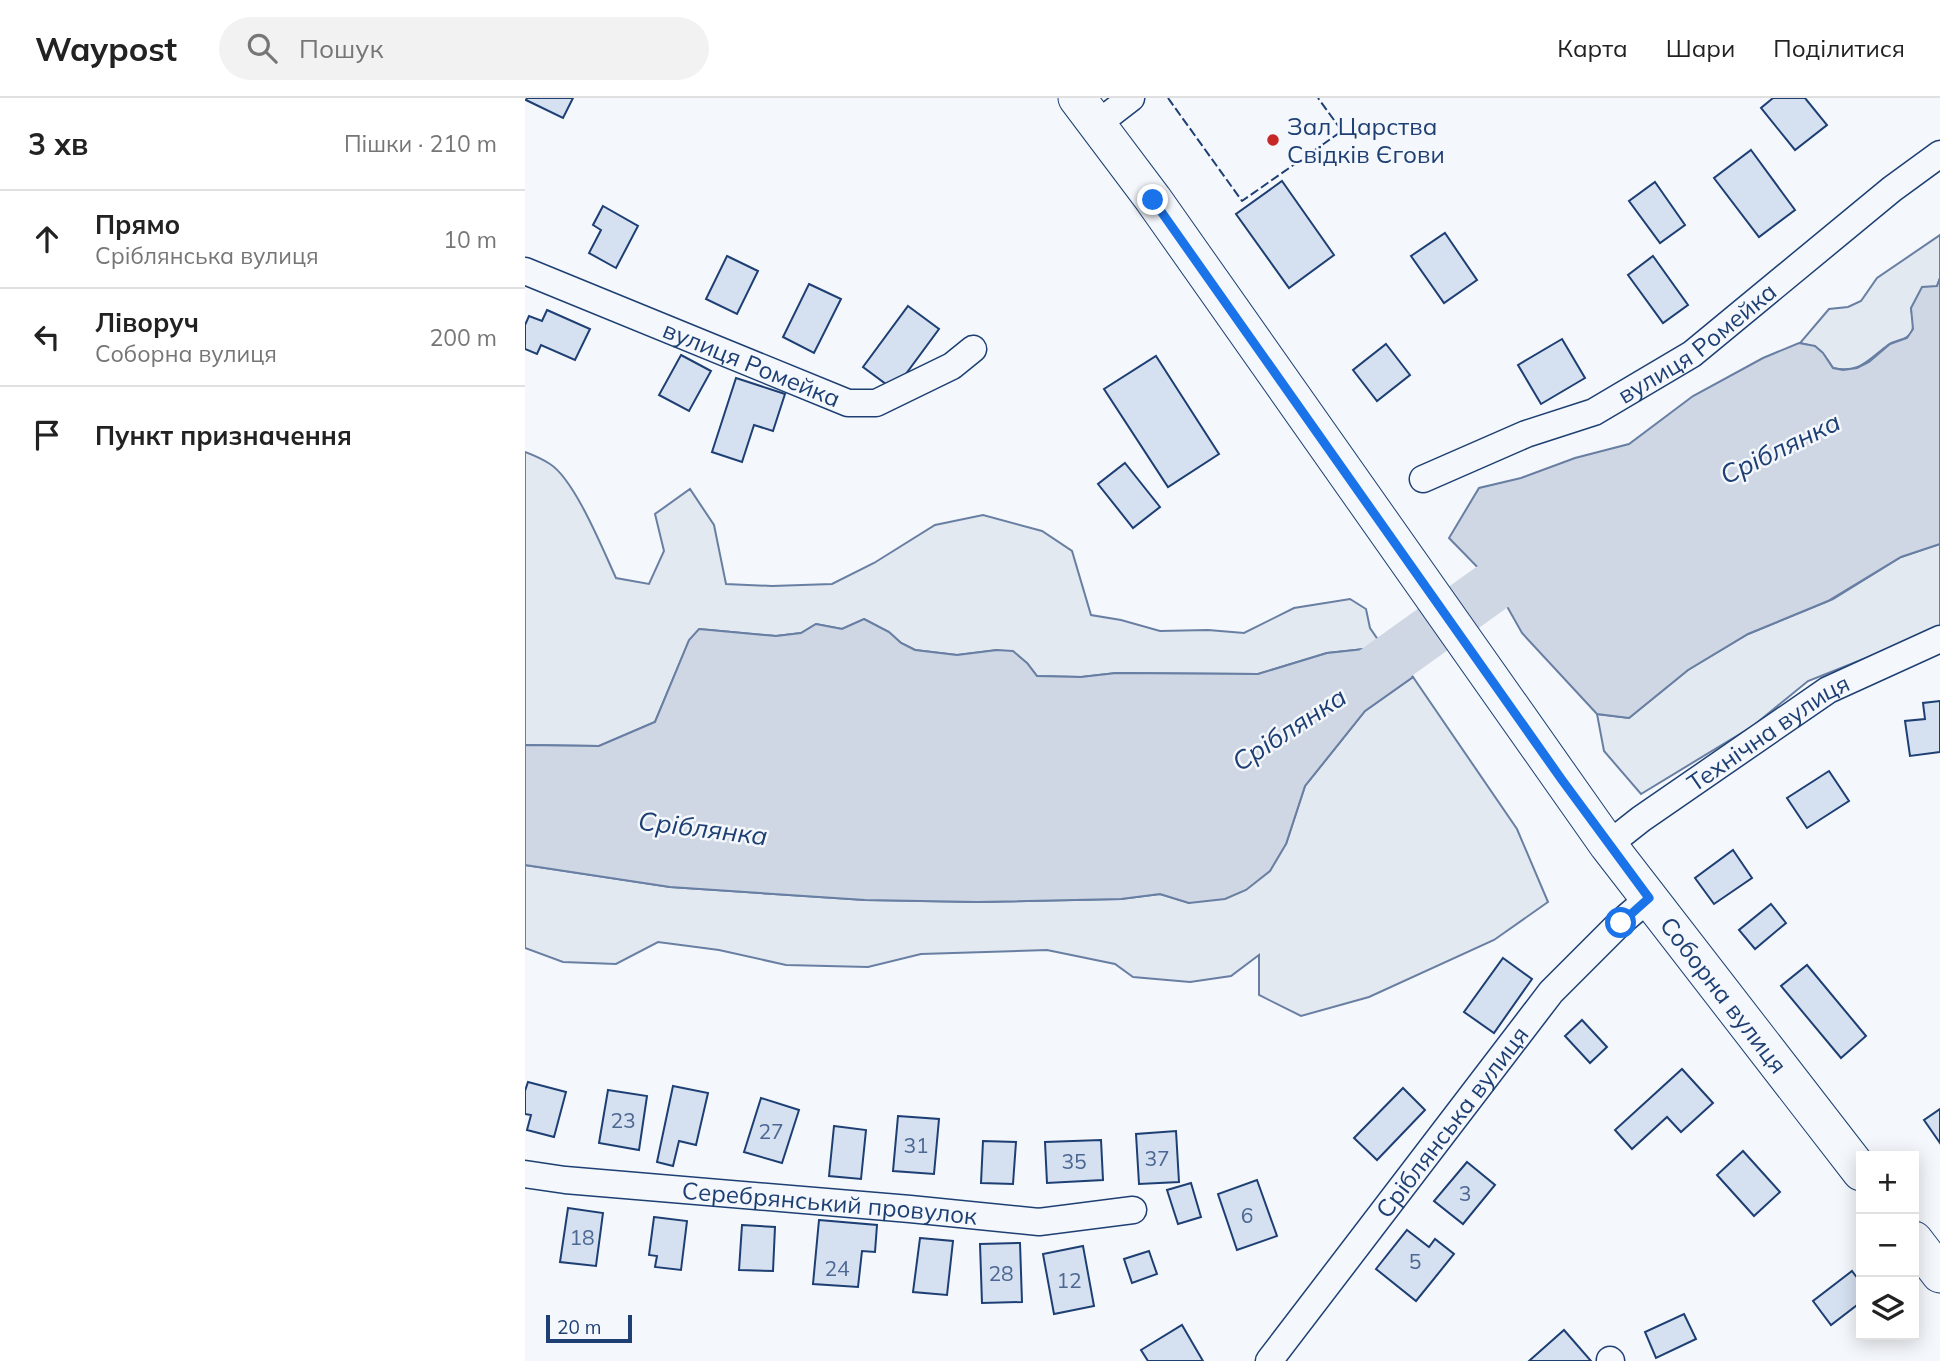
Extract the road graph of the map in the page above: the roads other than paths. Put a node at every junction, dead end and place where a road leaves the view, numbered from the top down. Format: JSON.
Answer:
{"nodes":[{"id":1,"x":1131,"y":98,"type":"edge"},
{"id":2,"x":1087,"y":111,"type":"edge"},
{"id":3,"x":1940,"y":154,"type":"edge"},
{"id":4,"x":525,"y":271,"type":"edge"},
{"id":5,"x":973,"y":349,"type":"dead end"},
{"id":6,"x":1423,"y":479,"type":"dead end"},
{"id":7,"x":1940,"y":639,"type":"edge"},
{"id":8,"x":1608,"y":845,"type":"junction"},
{"id":9,"x":1649,"y":898,"type":"junction"},
{"id":10,"x":1856,"y":1166,"type":"edge"},
{"id":11,"x":525,"y":1174,"type":"edge"},
{"id":12,"x":1133,"y":1210,"type":"dead end"},
{"id":13,"x":1919,"y":1247,"type":"edge"},
{"id":14,"x":1940,"y":1274,"type":"edge"},
{"id":15,"x":1269,"y":1361,"type":"edge"}],
"edges":[{"from":1,"to":2,"type":"street"},
{"from":2,"to":8,"type":"main road","name":"Соборна вулиця"},
{"from":3,"to":6,"type":"street","name":"вулиця Ромейка"},
{"from":4,"to":5,"type":"street","name":"вулиця Ромейка"},
{"from":7,"to":8,"type":"street","name":"Технічна вулиця"},
{"from":8,"to":9,"type":"main road","name":"Соборна вулиця"},
{"from":9,"to":10,"type":"main road","name":"Соборна вулиця"},
{"from":9,"to":15,"type":"street","name":"Сріблянська вулиця"},
{"from":11,"to":12,"type":"street","name":"Серебрянський провулок"},
{"from":13,"to":14,"type":"main road"}]}
